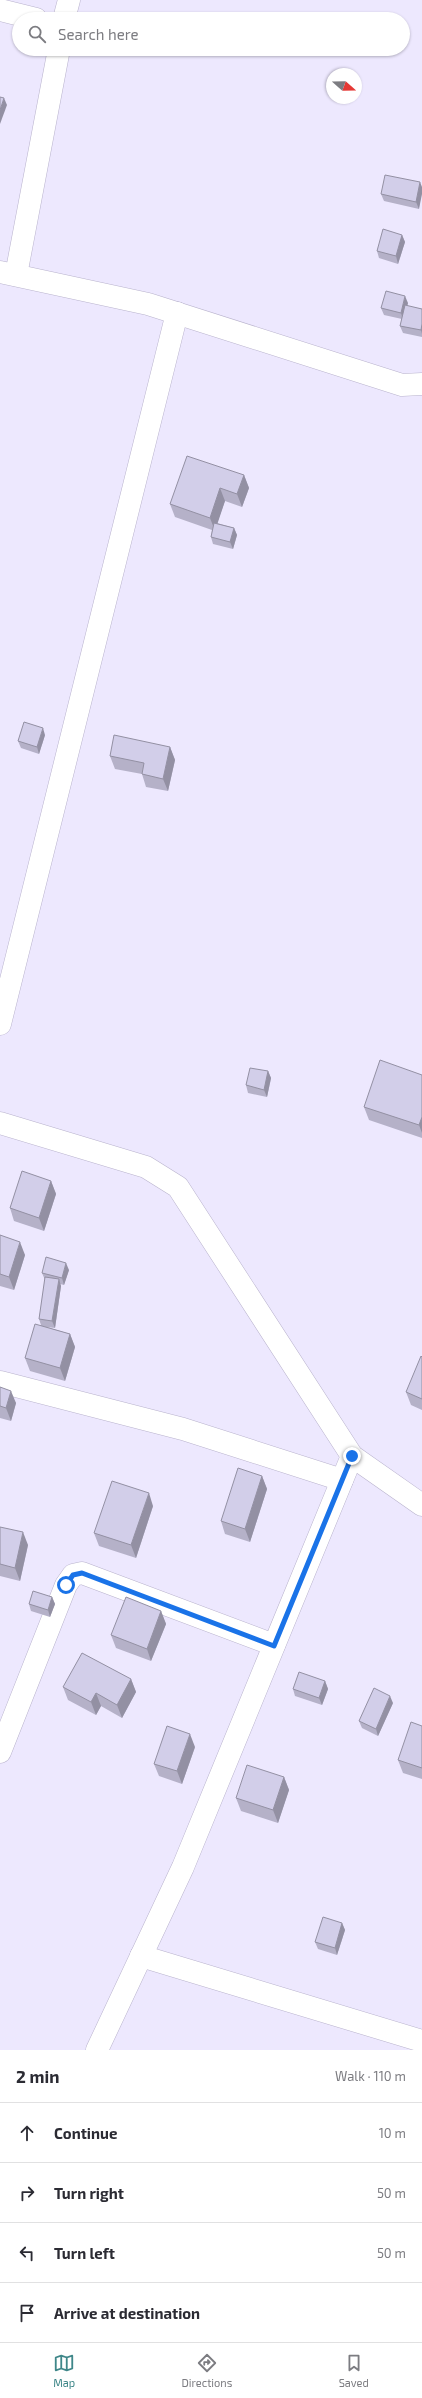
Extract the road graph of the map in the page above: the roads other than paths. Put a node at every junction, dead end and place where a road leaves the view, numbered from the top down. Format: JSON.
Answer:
{"nodes":[{"id":1,"x":69,"y":0,"type":"edge"},
{"id":2,"x":0,"y":10,"type":"edge"},
{"id":3,"x":66,"y":12,"type":"edge"},
{"id":4,"x":12,"y":13,"type":"edge"},
{"id":5,"x":56,"y":56,"type":"edge"},
{"id":6,"x":8,"y":273,"type":"edge"},
{"id":7,"x":177,"y":313,"type":"junction"},
{"id":8,"x":422,"y":384,"type":"edge"},
{"id":9,"x":0,"y":1024,"type":"edge"},
{"id":10,"x":0,"y":1123,"type":"edge"},
{"id":11,"x":0,"y":1382,"type":"edge"},
{"id":12,"x":352,"y":1456,"type":"junction"},
{"id":13,"x":342,"y":1480,"type":"junction"},
{"id":14,"x":422,"y":1505,"type":"edge"},
{"id":15,"x":274,"y":1646,"type":"junction"},
{"id":16,"x":0,"y":1752,"type":"edge"},
{"id":17,"x":141,"y":1956,"type":"junction"},
{"id":18,"x":422,"y":2041,"type":"edge"},
{"id":19,"x":97,"y":2050,"type":"edge"}],
"edges":[{"from":1,"to":3,"type":"street"},
{"from":2,"to":4,"type":"street"},
{"from":5,"to":6,"type":"street"},
{"from":6,"to":7,"type":"street"},
{"from":7,"to":8,"type":"street"},
{"from":7,"to":9,"type":"street"},
{"from":10,"to":12,"type":"street"},
{"from":11,"to":13,"type":"street"},
{"from":12,"to":13,"type":"street"},
{"from":12,"to":14,"type":"street"},
{"from":13,"to":15,"type":"street"},
{"from":15,"to":16,"type":"street"},
{"from":15,"to":17,"type":"street"},
{"from":17,"to":18,"type":"street"},
{"from":17,"to":19,"type":"street"}]}
